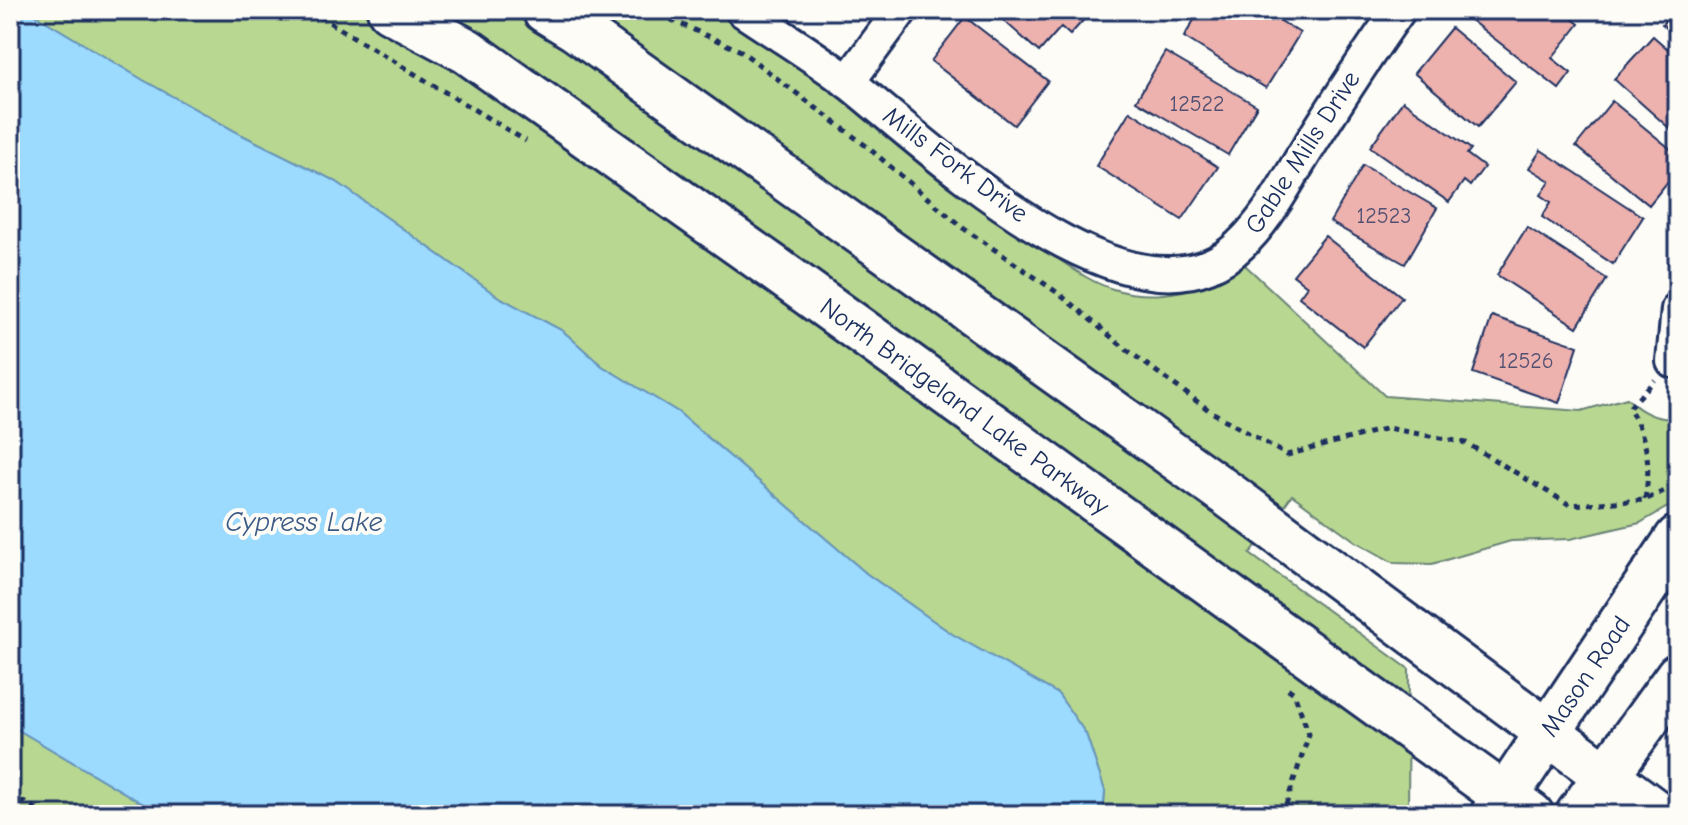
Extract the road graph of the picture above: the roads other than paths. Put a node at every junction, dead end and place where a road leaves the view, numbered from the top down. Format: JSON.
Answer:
{"nodes":[{"id":1,"x":390,"y":10,"type":"edge"},
{"id":2,"x":545,"y":10,"type":"edge"},
{"id":3,"x":742,"y":10,"type":"edge"},
{"id":4,"x":901,"y":10,"type":"edge"},
{"id":5,"x":1399,"y":10,"type":"edge"},
{"id":6,"x":848,"y":82,"type":"junction"},
{"id":7,"x":1188,"y":273,"type":"joint"},
{"id":8,"x":1678,"y":309,"type":"edge"},
{"id":9,"x":1673,"y":361,"type":"dead end"},
{"id":10,"x":1678,"y":538,"type":"edge"},
{"id":11,"x":1678,"y":676,"type":"edge"},
{"id":12,"x":1547,"y":732,"type":"junction"},
{"id":13,"x":1607,"y":776,"type":"junction"},
{"id":14,"x":1510,"y":809,"type":"edge"},
{"id":15,"x":1578,"y":815,"type":"edge"},
{"id":16,"x":1659,"y":815,"type":"edge"}],
"edges":[{"from":1,"to":14,"type":"main road","name":"North Bridgeland Lake Parkway"},
{"from":2,"to":12,"type":"main road"},
{"from":3,"to":6,"type":"street","name":"Mills Fork Drive"},
{"from":4,"to":6,"type":"street"},
{"from":5,"to":7,"type":"street","name":"Gable Mills Drive"},
{"from":6,"to":7,"type":"street","name":"Mills Fork Drive"},
{"from":8,"to":9,"type":"street"},
{"from":10,"to":12,"type":"main road","name":"Mason Road"},
{"from":11,"to":13,"type":"main road"},
{"from":12,"to":13,"type":"main road"},
{"from":12,"to":14,"type":"main road","name":"Mason Road"},
{"from":13,"to":15,"type":"main road"},
{"from":13,"to":16,"type":"main road"}]}
